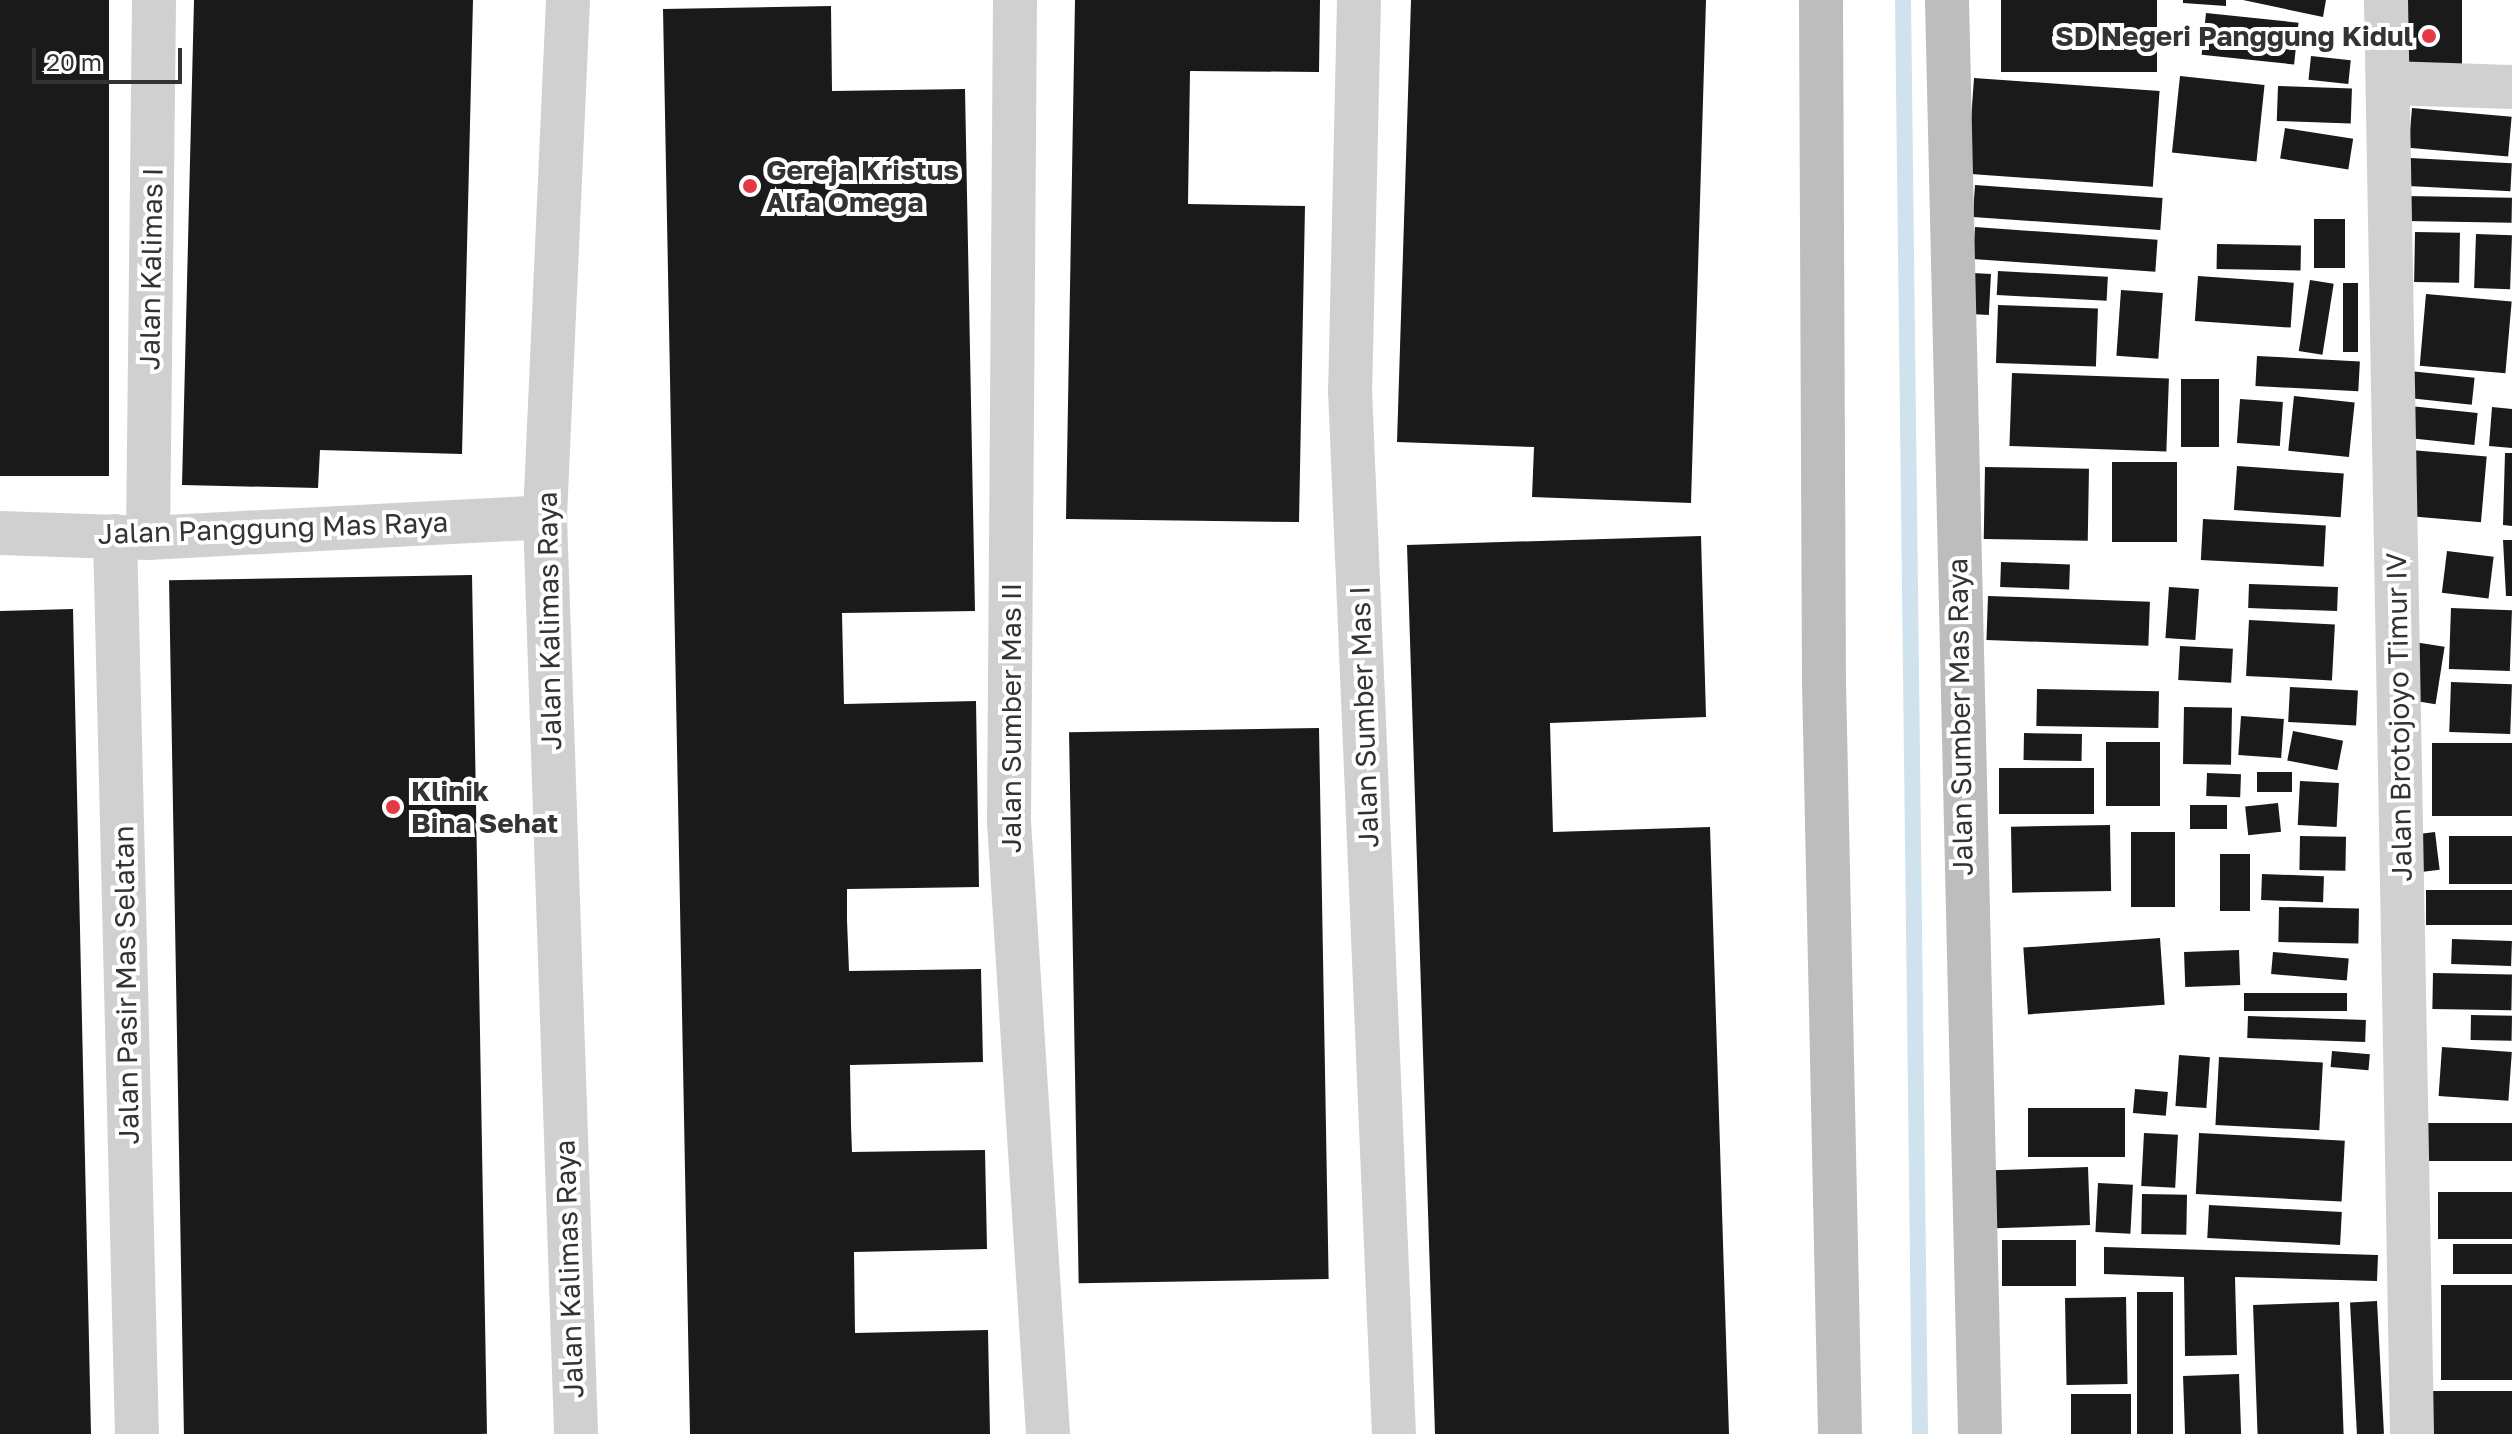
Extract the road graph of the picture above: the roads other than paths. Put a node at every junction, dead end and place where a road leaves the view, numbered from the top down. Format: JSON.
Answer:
{"nodes":[{"id":1,"x":154,"y":0,"type":"edge"},
{"id":2,"x":568,"y":0,"type":"edge"},
{"id":3,"x":1015,"y":0,"type":"edge"},
{"id":4,"x":1359,"y":0,"type":"edge"},
{"id":5,"x":1821,"y":0,"type":"edge"},
{"id":6,"x":1947,"y":0,"type":"edge"},
{"id":7,"x":2386,"y":0,"type":"edge"},
{"id":8,"x":2388,"y":83,"type":"junction"},
{"id":9,"x":2512,"y":87,"type":"edge"},
{"id":10,"x":545,"y":517,"type":"junction"},
{"id":11,"x":0,"y":533,"type":"edge"},
{"id":12,"x":132,"y":537,"type":"junction"},
{"id":13,"x":137,"y":1434,"type":"edge"},
{"id":14,"x":576,"y":1434,"type":"edge"},
{"id":15,"x":1048,"y":1434,"type":"edge"},
{"id":16,"x":1394,"y":1434,"type":"edge"},
{"id":17,"x":1840,"y":1434,"type":"edge"},
{"id":18,"x":1980,"y":1434,"type":"edge"},
{"id":19,"x":2412,"y":1434,"type":"edge"}],
"edges":[{"from":1,"to":12,"type":"street","name":"Jalan Kalimas I"},
{"from":2,"to":10,"type":"street","name":"Jalan Kalimas Raya"},
{"from":3,"to":15,"type":"street","name":"Jalan Sumber Mas II"},
{"from":4,"to":16,"type":"street","name":"Jalan Sumber Mas I"},
{"from":5,"to":17,"type":"street"},
{"from":6,"to":18,"type":"street","name":"Jalan Sumber Mas Raya"},
{"from":7,"to":8,"type":"street","name":"Jalan Brotojoyo Timur IV"},
{"from":8,"to":9,"type":"street"},
{"from":8,"to":19,"type":"street","name":"Jalan Brotojoyo Timur IV"},
{"from":10,"to":12,"type":"street","name":"Jalan Panggung Mas Raya"},
{"from":10,"to":14,"type":"street","name":"Jalan Kalimas Raya"},
{"from":11,"to":12,"type":"street","name":"Jalan Panggung Mas Raya"},
{"from":12,"to":13,"type":"street","name":"Jalan Pasir Mas Selatan"}]}
